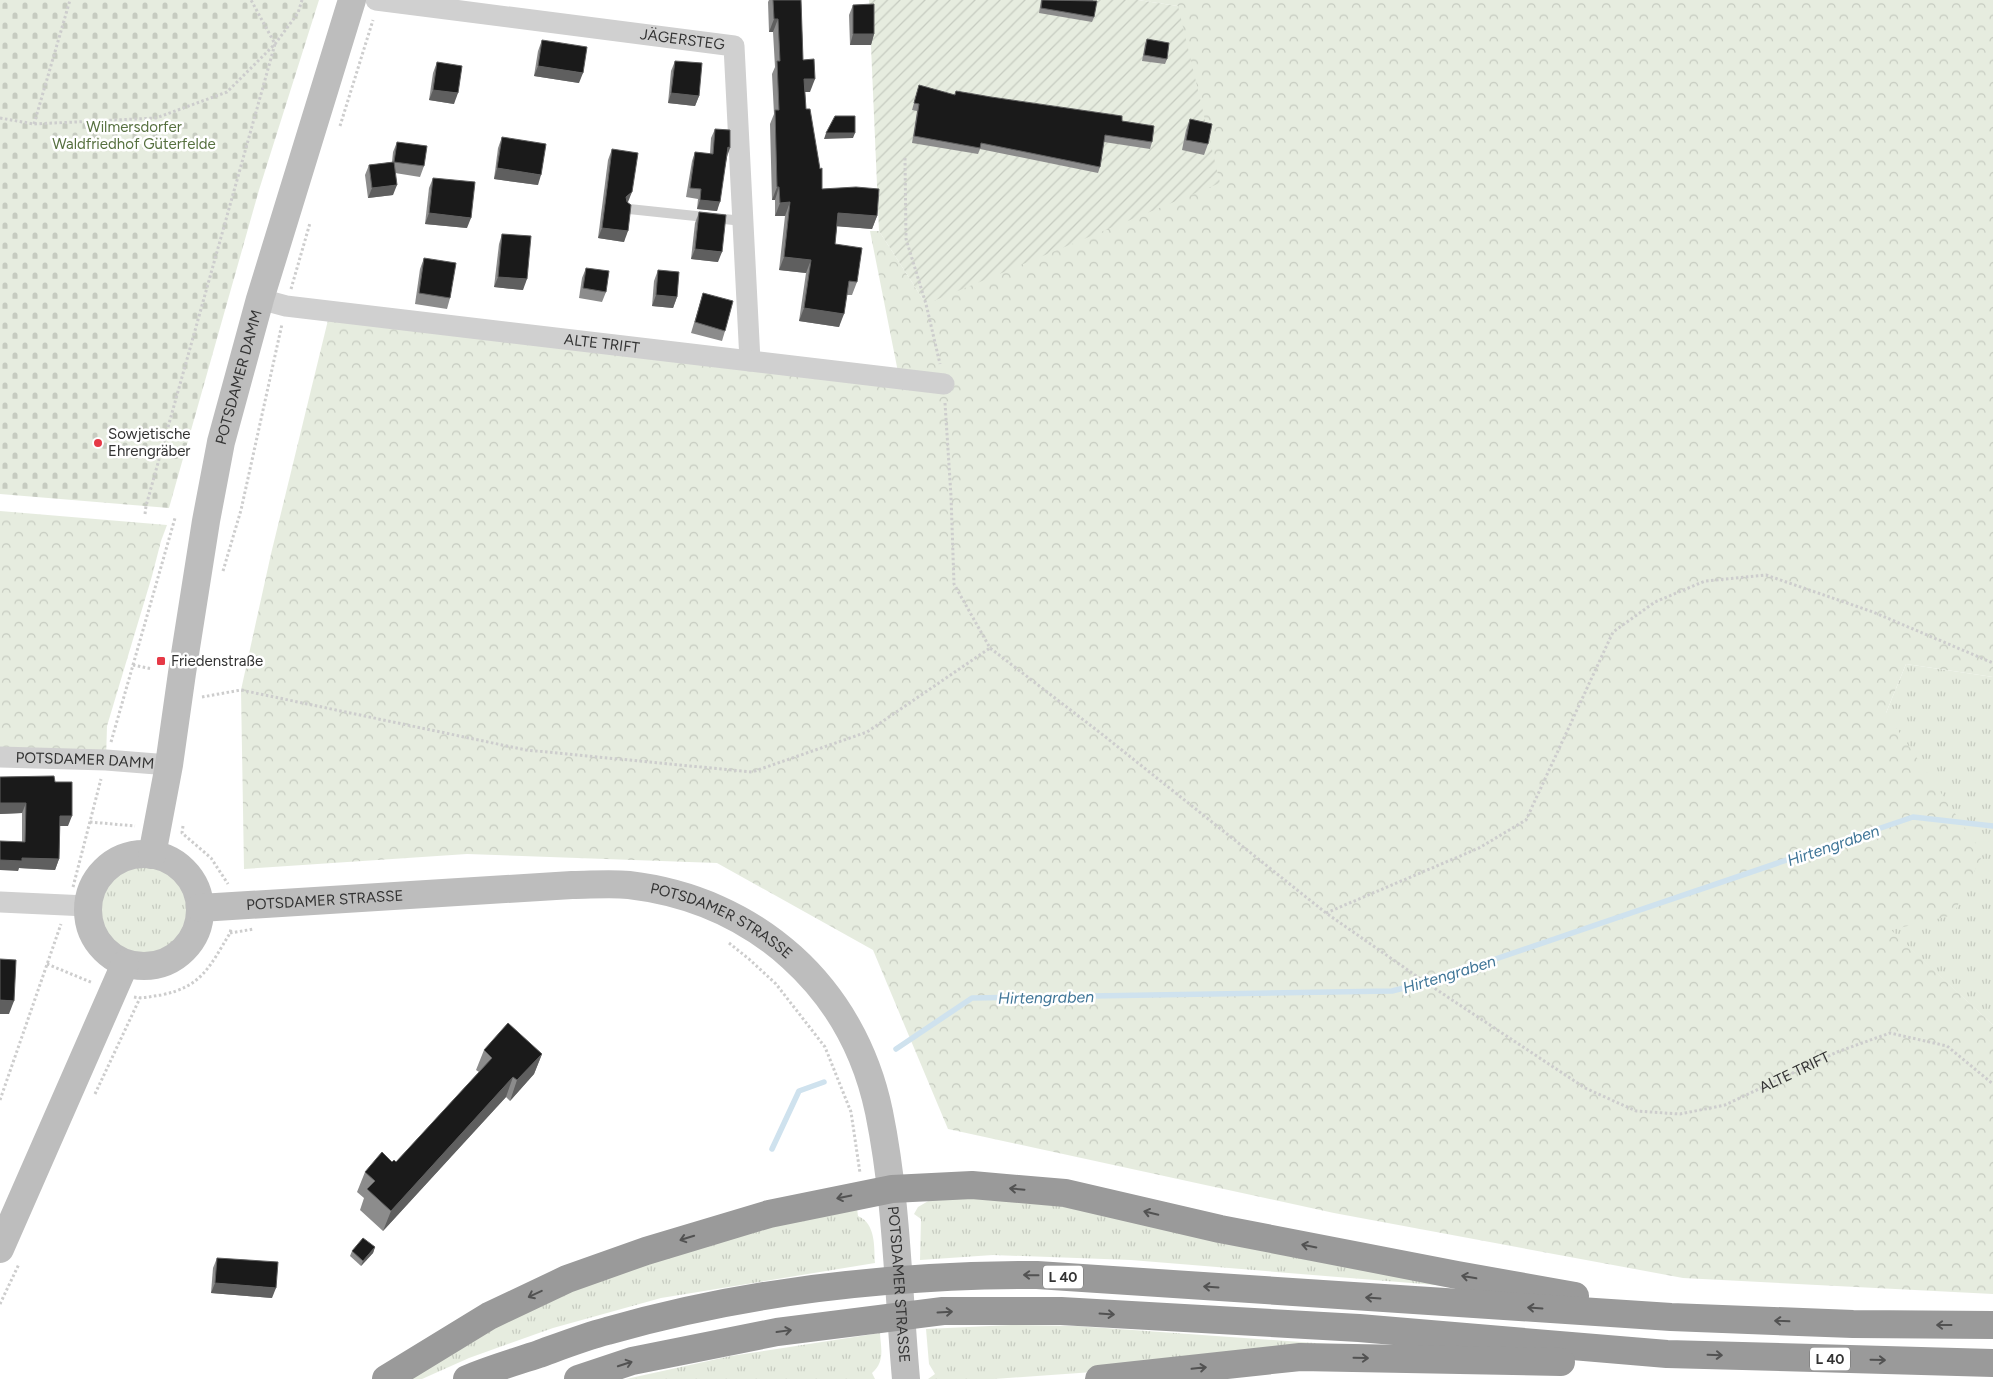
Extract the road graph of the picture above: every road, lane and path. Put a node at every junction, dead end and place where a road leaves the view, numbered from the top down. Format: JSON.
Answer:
{"nodes":[{"id":1,"x":70,"y":0,"type":"edge"},
{"id":2,"x":251,"y":0,"type":"edge"},
{"id":3,"x":302,"y":0,"type":"edge"},
{"id":4,"x":352,"y":0,"type":"edge"},
{"id":5,"x":378,"y":0,"type":"edge"},
{"id":6,"x":275,"y":44,"type":"junction"},
{"id":7,"x":0,"y":118,"type":"edge"},
{"id":8,"x":34,"y":124,"type":"junction"},
{"id":9,"x":338,"y":130,"type":"dead end"},
{"id":10,"x":905,"y":158,"type":"dead end"},
{"id":11,"x":629,"y":209,"type":"edge"},
{"id":12,"x":743,"y":221,"type":"junction"},
{"id":13,"x":310,"y":222,"type":"dead end"},
{"id":14,"x":260,"y":299,"type":"junction"},
{"id":15,"x":286,"y":306,"type":"junction"},
{"id":16,"x":750,"y":362,"type":"junction"},
{"id":17,"x":944,"y":384,"type":"junction"},
{"id":18,"x":145,"y":514,"type":"dead end"},
{"id":19,"x":175,"y":518,"type":"dead end"},
{"id":20,"x":221,"y":579,"type":"dead end"},
{"id":21,"x":990,"y":648,"type":"junction"},
{"id":22,"x":1993,"y":663,"type":"edge"},
{"id":23,"x":133,"y":665,"type":"junction"},
{"id":24,"x":152,"y":669,"type":"dead end"},
{"id":25,"x":196,"y":698,"type":"dead end"},
{"id":26,"x":0,"y":757,"type":"edge"},
{"id":27,"x":106,"y":760,"type":"junction"},
{"id":28,"x":169,"y":765,"type":"junction"},
{"id":29,"x":183,"y":824,"type":"dead end"},
{"id":30,"x":152,"y":855,"type":"junction"},
{"id":31,"x":0,"y":902,"type":"edge"},
{"id":32,"x":78,"y":905,"type":"junction"},
{"id":33,"x":200,"y":908,"type":"junction"},
{"id":34,"x":1326,"y":913,"type":"junction"},
{"id":35,"x":232,"y":920,"type":"junction"},
{"id":36,"x":258,"y":929,"type":"dead end"},
{"id":37,"x":722,"y":938,"type":"dead end"},
{"id":38,"x":125,"y":964,"type":"junction"},
{"id":39,"x":140,"y":998,"type":"dead end"},
{"id":40,"x":1993,"y":1084,"type":"edge"},
{"id":41,"x":0,"y":1100,"type":"edge"},
{"id":42,"x":892,"y":1189,"type":"junction"},
{"id":43,"x":863,"y":1193,"type":"junction"},
{"id":44,"x":0,"y":1249,"type":"edge"},
{"id":45,"x":1671,"y":1317,"type":"junction"},
{"id":46,"x":1993,"y":1325,"type":"edge"},
{"id":47,"x":1667,"y":1354,"type":"junction"},
{"id":48,"x":1993,"y":1363,"type":"edge"},
{"id":49,"x":386,"y":1379,"type":"edge"},
{"id":50,"x":467,"y":1379,"type":"edge"},
{"id":51,"x":578,"y":1379,"type":"edge"},
{"id":52,"x":906,"y":1379,"type":"edge"},
{"id":53,"x":1099,"y":1379,"type":"edge"}],
"edges":[{"from":1,"to":8,"type":"path"},
{"from":2,"to":6,"type":"path"},
{"from":3,"to":6,"type":"path"},
{"from":4,"to":14,"type":"street","name":"POTSDAMER DAMM"},
{"from":5,"to":9,"type":"path"},
{"from":5,"to":12,"type":"street","name":"JÄGERSTEG"},
{"from":6,"to":8,"type":"path"},
{"from":6,"to":18,"type":"path"},
{"from":7,"to":8,"type":"path"},
{"from":10,"to":17,"type":"path"},
{"from":11,"to":12,"type":"lane"},
{"from":12,"to":16,"type":"street","name":"JÄGERSTEG"},
{"from":13,"to":15,"type":"path"},
{"from":14,"to":15,"type":"street","name":"ALTE TRIFT"},
{"from":14,"to":28,"type":"street","name":"POTSDAMER DAMM"},
{"from":15,"to":16,"type":"street","name":"ALTE TRIFT"},
{"from":15,"to":20,"type":"path"},
{"from":16,"to":17,"type":"street","name":"ALTE TRIFT"},
{"from":17,"to":21,"type":"path"},
{"from":19,"to":23,"type":"path"},
{"from":21,"to":25,"type":"path"},
{"from":21,"to":34,"type":"path","name":"ALTE TRIFT"},
{"from":22,"to":34,"type":"path"},
{"from":23,"to":24,"type":"path"},
{"from":23,"to":27,"type":"path"},
{"from":26,"to":27,"type":"street","name":"POTSDAMER DAMM"},
{"from":27,"to":28,"type":"street","name":"POTSDAMER DAMM"},
{"from":27,"to":32,"type":"path"},
{"from":28,"to":30,"type":"street","name":"POTSDAMER DAMM"},
{"from":29,"to":35,"type":"path"},
{"from":30,"to":32,"type":"street"},
{"from":30,"to":33,"type":"street"},
{"from":31,"to":32,"type":"street"},
{"from":32,"to":38,"type":"street"},
{"from":32,"to":41,"type":"path"},
{"from":33,"to":35,"type":"street","name":"POTSDAMER STRASSE"},
{"from":33,"to":38,"type":"street"},
{"from":34,"to":40,"type":"path","name":"ALTE TRIFT"},
{"from":35,"to":36,"type":"path"},
{"from":35,"to":39,"type":"path"},
{"from":35,"to":42,"type":"street","name":"POTSDAMER STRASSE"},
{"from":37,"to":43,"type":"path"},
{"from":38,"to":44,"type":"street"},
{"from":42,"to":43,"type":"highway"},
{"from":45,"to":42,"type":"highway","one_way":true},
{"from":42,"to":52,"type":"street","name":"POTSDAMER STRASSE"},
{"from":43,"to":49,"type":"highway","one_way":true},
{"from":46,"to":45,"type":"highway","number":"L 40","one_way":true},
{"from":45,"to":50,"type":"highway","number":"L 40","one_way":true},
{"from":47,"to":48,"type":"highway","number":"L 40","one_way":true},
{"from":51,"to":47,"type":"highway","number":"L 40","one_way":true},
{"from":53,"to":47,"type":"highway","one_way":true}]}
